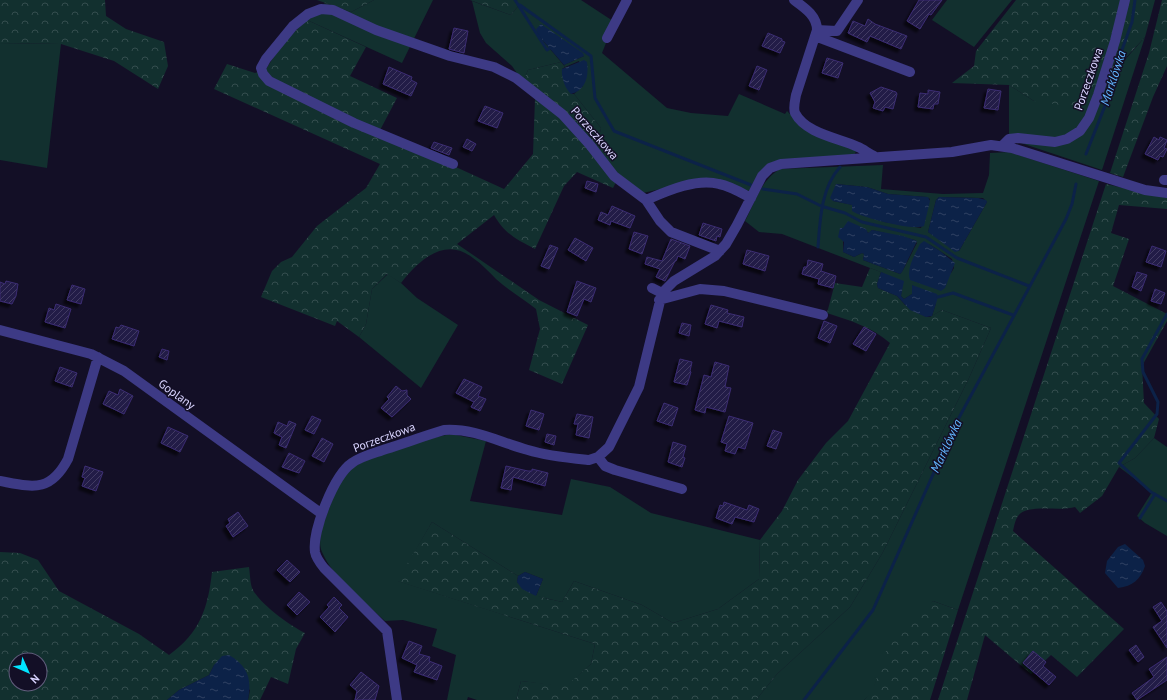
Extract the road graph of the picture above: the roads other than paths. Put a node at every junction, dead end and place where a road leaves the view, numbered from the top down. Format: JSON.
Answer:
{"nodes":[{"id":1,"x":627,"y":0,"type":"edge"},
{"id":2,"x":794,"y":0,"type":"edge"},
{"id":3,"x":858,"y":0,"type":"edge"},
{"id":4,"x":1125,"y":0,"type":"edge"},
{"id":5,"x":816,"y":33,"type":"junction"},
{"id":6,"x":607,"y":38,"type":"dead end"},
{"id":7,"x":910,"y":72,"type":"dead end"},
{"id":8,"x":1002,"y":146,"type":"junction"},
{"id":9,"x":874,"y":156,"type":"junction"},
{"id":10,"x":452,"y":164,"type":"dead end"},
{"id":11,"x":1167,"y":193,"type":"edge"},
{"id":12,"x":751,"y":198,"type":"junction"},
{"id":13,"x":646,"y":200,"type":"junction"},
{"id":14,"x":720,"y":250,"type":"junction"},
{"id":15,"x":652,"y":288,"type":"dead end"},
{"id":16,"x":661,"y":297,"type":"junction"},
{"id":17,"x":823,"y":315,"type":"dead end"},
{"id":18,"x":0,"y":330,"type":"edge"},
{"id":19,"x":98,"y":357,"type":"junction"},
{"id":20,"x":598,"y":458,"type":"junction"},
{"id":21,"x":0,"y":481,"type":"edge"},
{"id":22,"x":682,"y":489,"type":"dead end"},
{"id":23,"x":322,"y":514,"type":"junction"},
{"id":24,"x":397,"y":700,"type":"edge"}],
"edges":[{"from":1,"to":6,"type":"street"},
{"from":2,"to":5,"type":"street"},
{"from":3,"to":5,"type":"street"},
{"from":4,"to":8,"type":"street","name":"Porzeczkowa"},
{"from":5,"to":7,"type":"street"},
{"from":5,"to":9,"type":"street"},
{"from":8,"to":9,"type":"street","name":"Porzeczkowa"},
{"from":8,"to":11,"type":"street","name":"Porzeczkowa"},
{"from":9,"to":12,"type":"street","name":"Porzeczkowa"},
{"from":10,"to":13,"type":"street","name":"Porzeczkowa"},
{"from":12,"to":13,"type":"street"},
{"from":12,"to":14,"type":"street","name":"Porzeczkowa"},
{"from":13,"to":14,"type":"street","name":"Porzeczkowa"},
{"from":14,"to":16,"type":"street","name":"Porzeczkowa"},
{"from":15,"to":16,"type":"street"},
{"from":16,"to":17,"type":"street"},
{"from":16,"to":20,"type":"street"},
{"from":18,"to":19,"type":"street","name":"Goplany"},
{"from":19,"to":21,"type":"street"},
{"from":19,"to":23,"type":"street","name":"Goplany"},
{"from":20,"to":22,"type":"street"},
{"from":20,"to":23,"type":"street","name":"Porzeczkowa"},
{"from":23,"to":24,"type":"street","name":"Porzeczkowa"}]}
